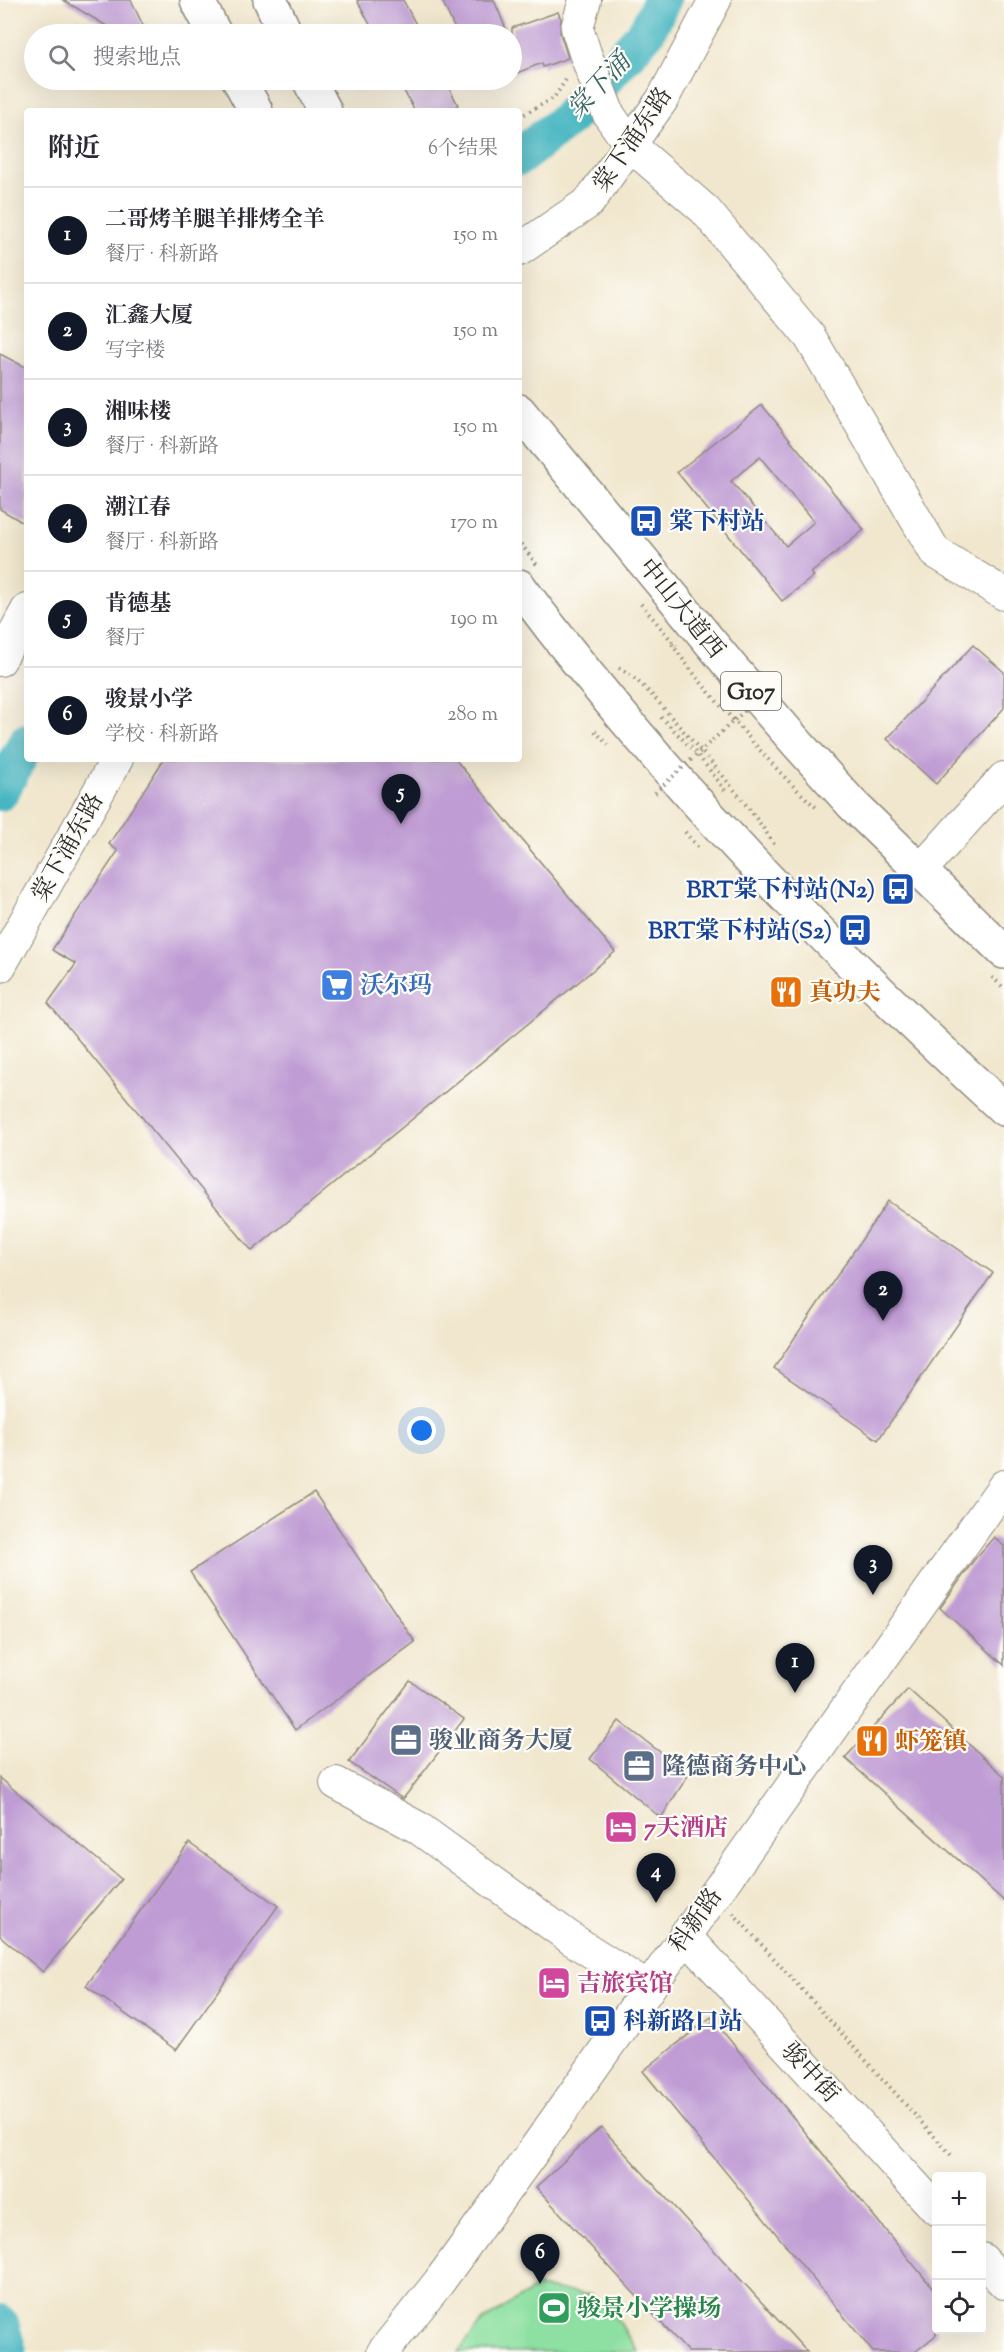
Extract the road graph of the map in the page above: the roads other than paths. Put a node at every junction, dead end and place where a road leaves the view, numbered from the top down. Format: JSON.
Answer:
{"nodes":[{"id":1,"x":197,"y":0,"type":"edge"},
{"id":2,"x":270,"y":0,"type":"edge"},
{"id":3,"x":585,"y":0,"type":"edge"},
{"id":4,"x":715,"y":0,"type":"edge"},
{"id":5,"x":210,"y":24,"type":"edge"},
{"id":6,"x":281,"y":24,"type":"edge"},
{"id":7,"x":244,"y":90,"type":"edge"},
{"id":8,"x":314,"y":90,"type":"edge"},
{"id":9,"x":254,"y":108,"type":"edge"},
{"id":10,"x":323,"y":108,"type":"edge"},
{"id":11,"x":630,"y":145,"type":"junction"},
{"id":12,"x":522,"y":248,"type":"edge"},
{"id":13,"x":522,"y":415,"type":"edge"},
{"id":14,"x":522,"y":590,"type":"edge"},
{"id":15,"x":1004,"y":594,"type":"edge"},
{"id":16,"x":24,"y":616,"type":"edge"},
{"id":17,"x":0,"y":660,"type":"edge"},
{"id":18,"x":115,"y":762,"type":"edge"},
{"id":19,"x":1004,"y":778,"type":"edge"},
{"id":20,"x":920,"y":872,"type":"junction"},
{"id":21,"x":1004,"y":952,"type":"edge"},
{"id":22,"x":0,"y":966,"type":"edge"},
{"id":23,"x":1004,"y":1109,"type":"edge"},
{"id":24,"x":1004,"y":1486,"type":"edge"},
{"id":25,"x":336,"y":1783,"type":"dead end"},
{"id":26,"x":685,"y":1935,"type":"junction"},
{"id":27,"x":648,"y":1988,"type":"junction"},
{"id":28,"x":932,"y":2206,"type":"edge"},
{"id":29,"x":986,"y":2264,"type":"edge"},
{"id":30,"x":1004,"y":2283,"type":"edge"},
{"id":31,"x":383,"y":2352,"type":"edge"}],
"edges":[{"from":1,"to":5,"type":"highway"},
{"from":2,"to":6,"type":"highway"},
{"from":3,"to":11,"type":"street"},
{"from":4,"to":11,"type":"street","name":"棠下涌东路"},
{"from":7,"to":9,"type":"highway"},
{"from":8,"to":10,"type":"highway"},
{"from":11,"to":12,"type":"street","name":"棠下涌东路"},
{"from":11,"to":15,"type":"street"},
{"from":13,"to":20,"type":"highway","name":"中山大道西","number":"G107"},
{"from":14,"to":23,"type":"highway"},
{"from":16,"to":17,"type":"street"},
{"from":18,"to":22,"type":"street","name":"棠下涌东路"},
{"from":19,"to":20,"type":"street"},
{"from":20,"to":21,"type":"highway","name":"中山大道西","number":"G107"},
{"from":24,"to":26,"type":"street","name":"科新路"},
{"from":25,"to":27,"type":"street"},
{"from":26,"to":27,"type":"street","name":"科新路"},
{"from":26,"to":28,"type":"street","name":"骏中街"},
{"from":27,"to":31,"type":"street","name":"科新路"},
{"from":29,"to":30,"type":"street"}]}
